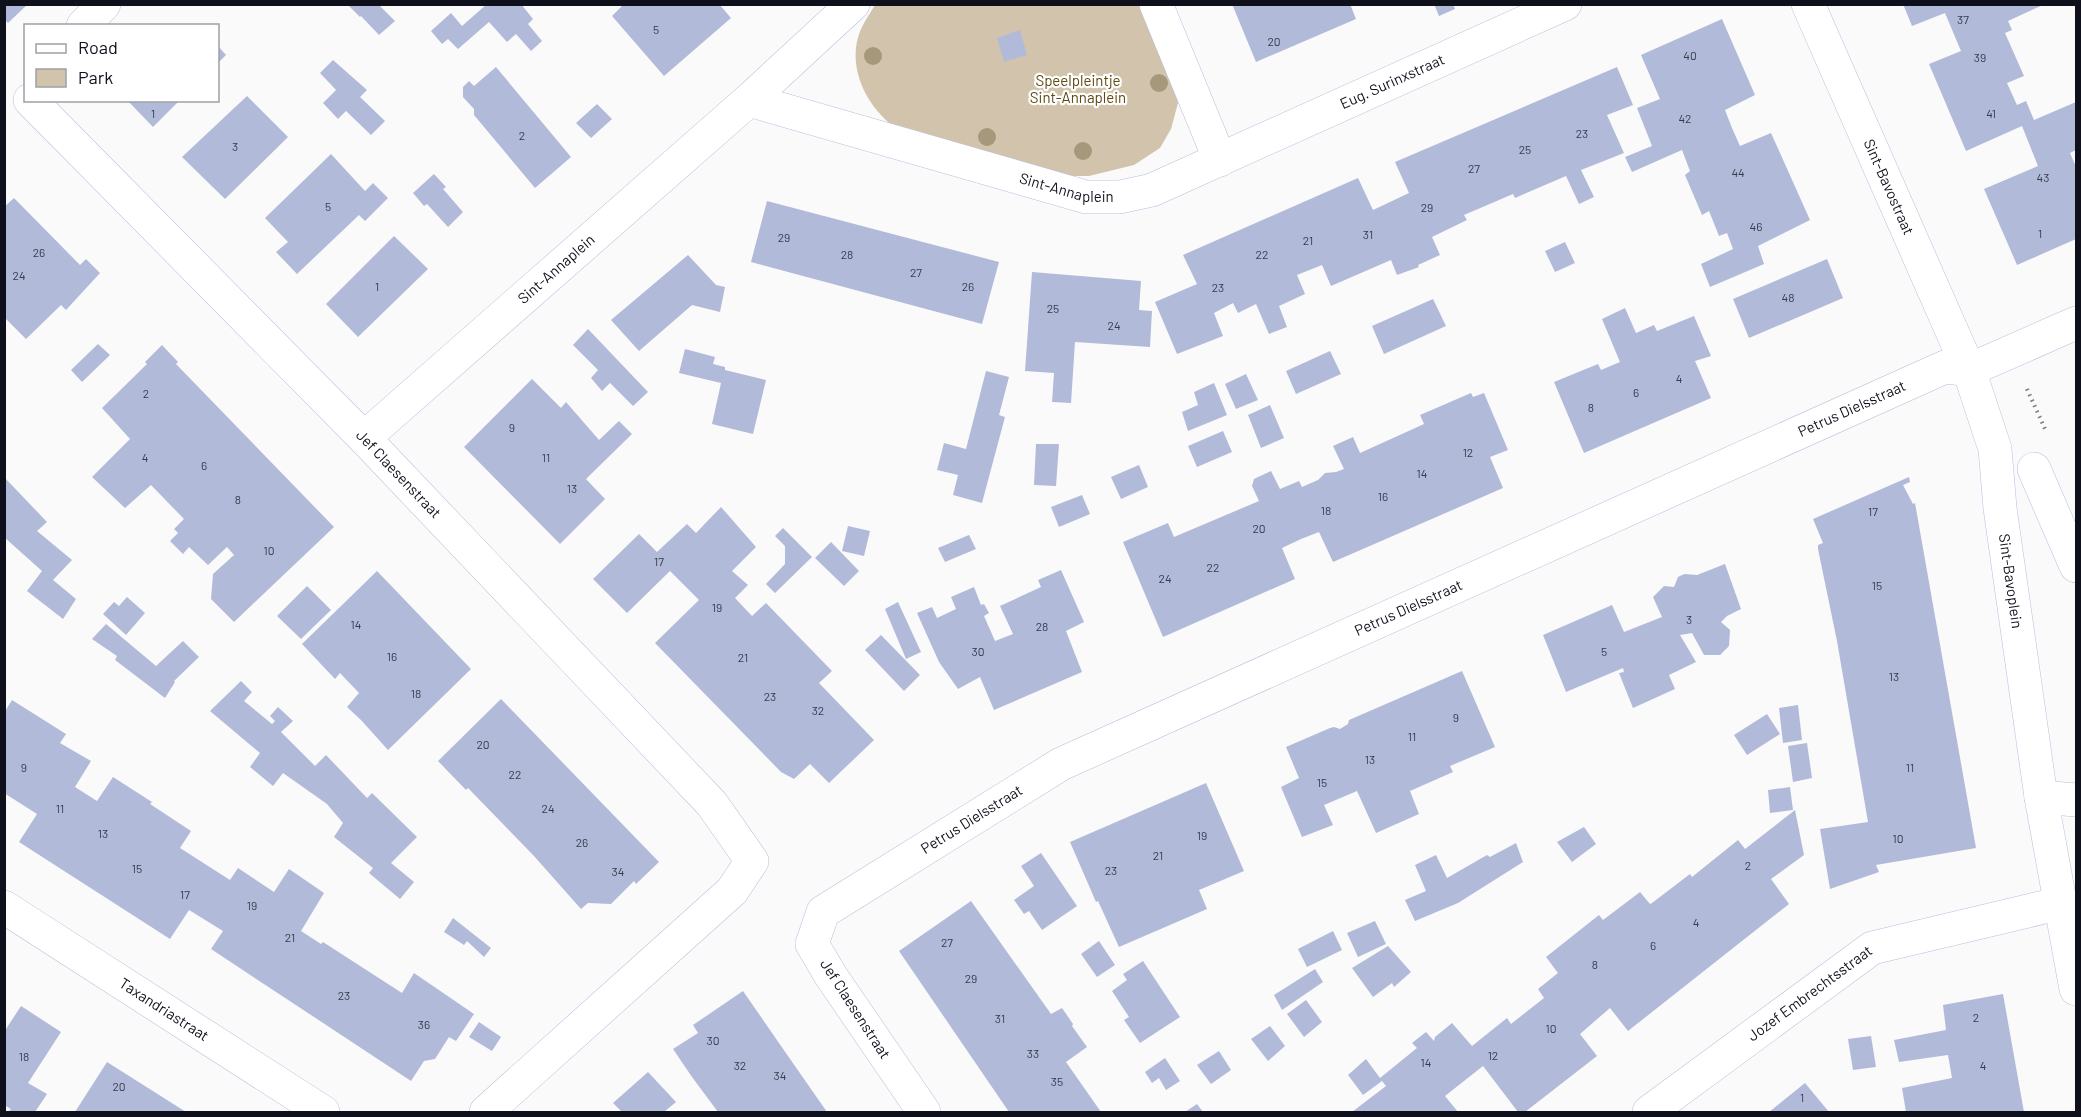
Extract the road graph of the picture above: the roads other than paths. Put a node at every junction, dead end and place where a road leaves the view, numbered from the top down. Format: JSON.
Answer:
{"nodes":[{"id":1,"x":104,"y":4,"type":"edge"},
{"id":2,"x":853,"y":4,"type":"edge"},
{"id":3,"x":1156,"y":4,"type":"edge"},
{"id":4,"x":1565,"y":4,"type":"edge"},
{"id":5,"x":1808,"y":4,"type":"edge"},
{"id":6,"x":85,"y":24,"type":"edge"},
{"id":7,"x":749,"y":100,"type":"junction"},
{"id":8,"x":28,"y":102,"type":"edge"},
{"id":9,"x":1220,"y":160,"type":"junction"},
{"id":10,"x":2076,"y":323,"type":"edge"},
{"id":11,"x":1969,"y":370,"type":"junction"},
{"id":12,"x":364,"y":438,"type":"junction"},
{"id":13,"x":2034,"y":469,"type":"dead end"},
{"id":14,"x":2076,"y":567,"type":"edge"},
{"id":15,"x":2041,"y":797,"type":"junction"},
{"id":16,"x":2076,"y":800,"type":"edge"},
{"id":17,"x":864,"y":885,"type":"joint"},
{"id":18,"x":2061,"y":903,"type":"junction"},
{"id":19,"x":4,"y":907,"type":"edge"},
{"id":20,"x":2076,"y":989,"type":"edge"},
{"id":21,"x":323,"y":1113,"type":"edge"},
{"id":22,"x":486,"y":1113,"type":"edge"},
{"id":23,"x":924,"y":1113,"type":"edge"},
{"id":24,"x":1649,"y":1113,"type":"edge"}],
"edges":[{"from":1,"to":6,"type":"street"},
{"from":2,"to":7,"type":"street","name":"Sint-Annaplein"},
{"from":3,"to":9,"type":"street"},
{"from":4,"to":9,"type":"street","name":"Eug. Surinxstraat"},
{"from":5,"to":11,"type":"street","name":"Sint-Bavostraat"},
{"from":7,"to":9,"type":"street","name":"Sint-Annaplein"},
{"from":7,"to":12,"type":"street","name":"Sint-Annaplein"},
{"from":8,"to":12,"type":"street","name":"Jef Claesenstraat"},
{"from":10,"to":11,"type":"street"},
{"from":11,"to":15,"type":"street","name":"Sint-Bavoplein"},
{"from":11,"to":17,"type":"street","name":"Petrus Dielsstraat"},
{"from":12,"to":22,"type":"street","name":"Jef Claesenstraat"},
{"from":13,"to":14,"type":"street"},
{"from":15,"to":16,"type":"street"},
{"from":15,"to":18,"type":"street","name":"Sint-Bavoplein"},
{"from":17,"to":23,"type":"street","name":"Jef Claesenstraat"},
{"from":18,"to":20,"type":"street","name":"Sint-Bavoplein"},
{"from":18,"to":24,"type":"street","name":"Jozef Embrechtsstraat"},
{"from":19,"to":21,"type":"street","name":"Taxandriastraat"}]}
